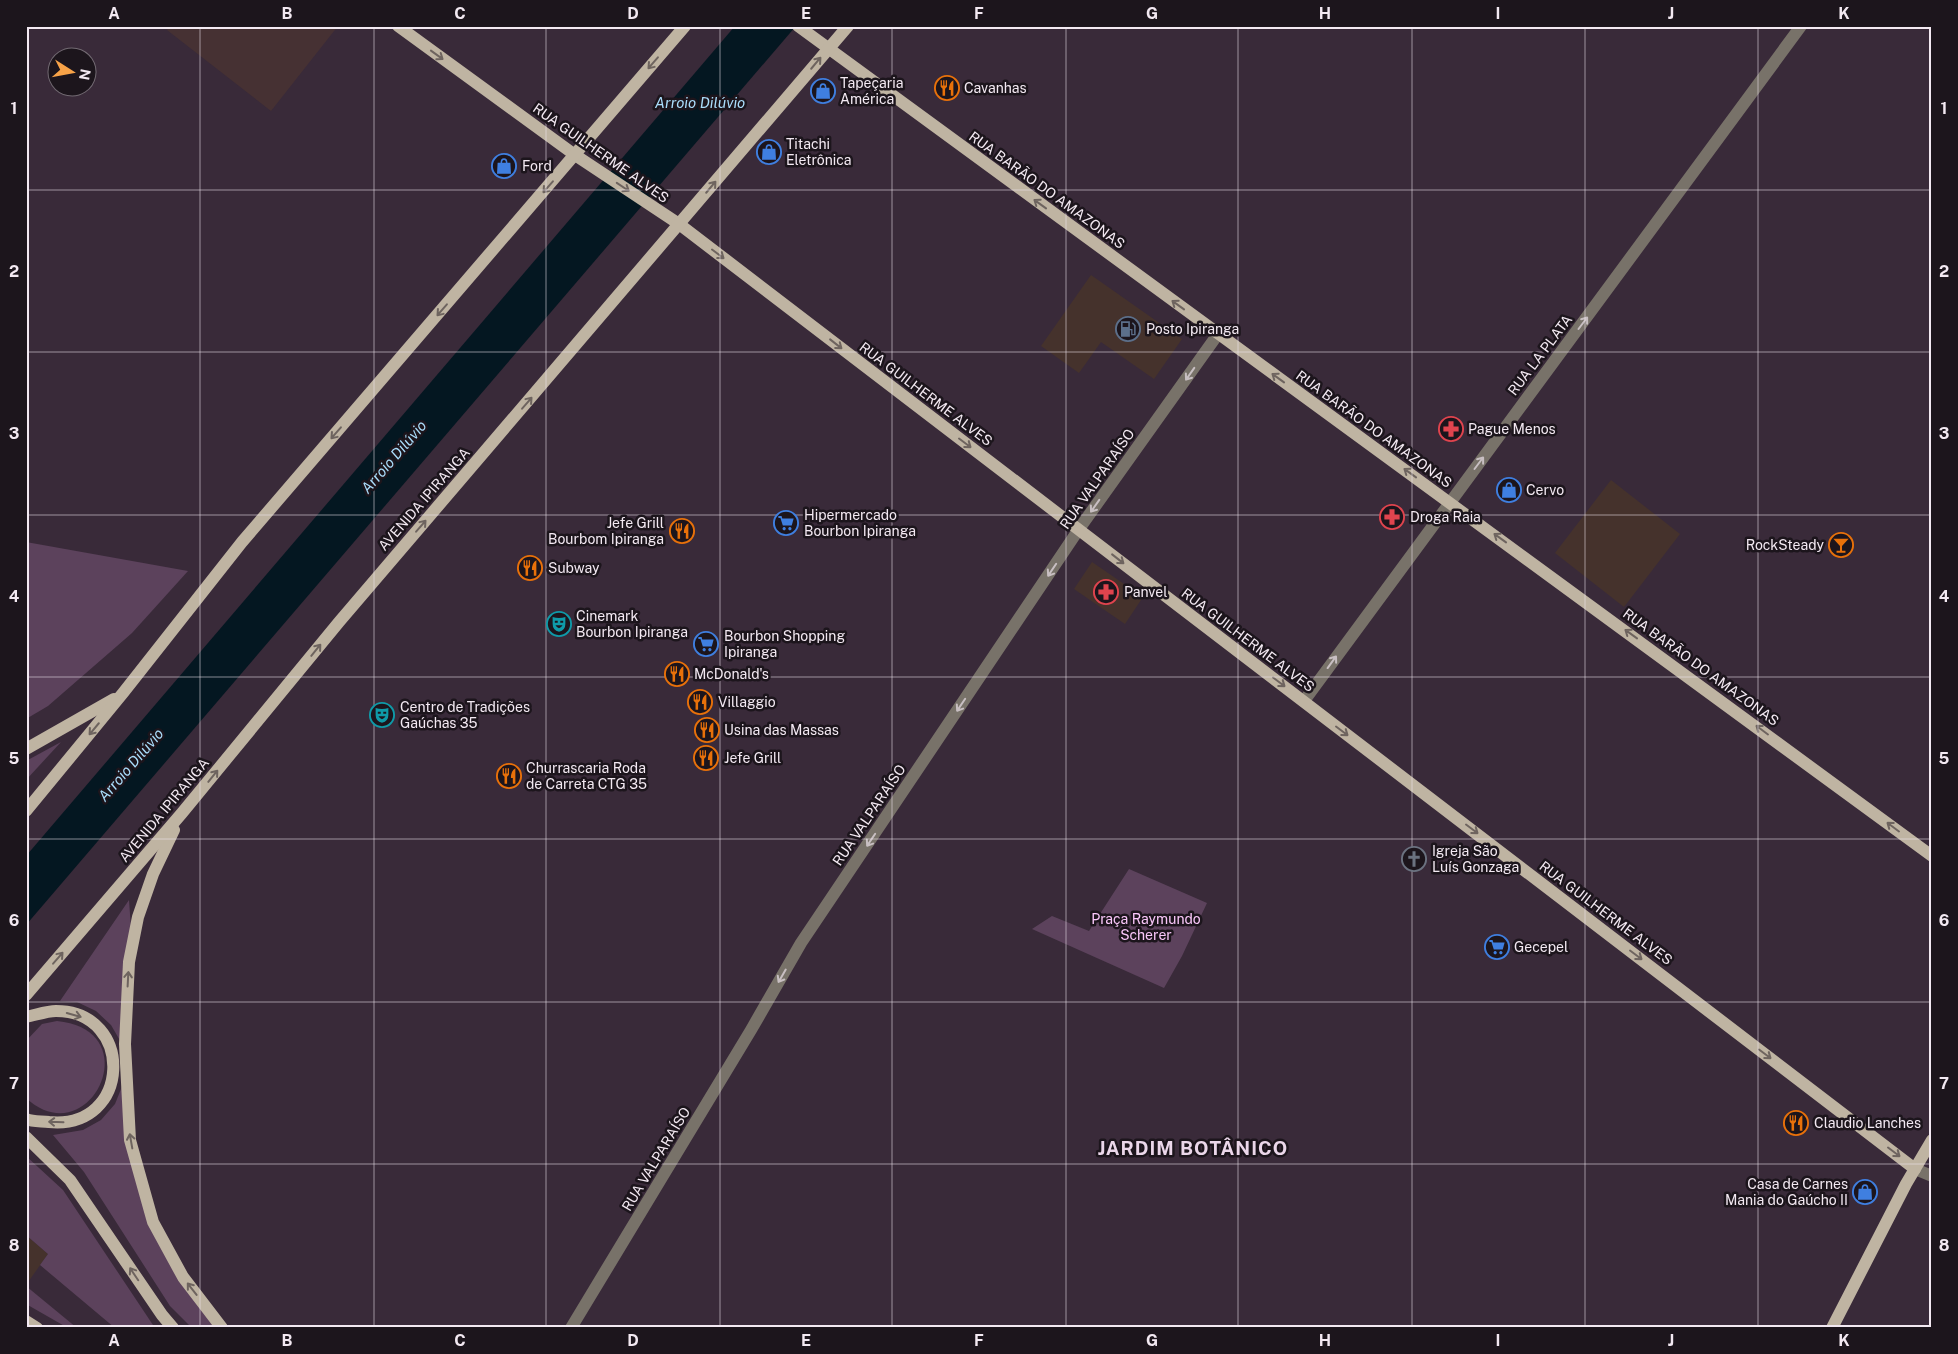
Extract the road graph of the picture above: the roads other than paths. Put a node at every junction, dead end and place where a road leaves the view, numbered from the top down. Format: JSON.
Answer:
{"nodes":[{"id":1,"x":398,"y":26,"type":"edge"},
{"id":2,"x":685,"y":26,"type":"edge"},
{"id":3,"x":848,"y":26,"type":"edge"},
{"id":4,"x":1800,"y":26,"type":"edge"},
{"id":5,"x":802,"y":30,"type":"edge"},
{"id":6,"x":828,"y":49,"type":"junction"},
{"id":7,"x":575,"y":155,"type":"junction"},
{"id":8,"x":679,"y":224,"type":"junction"},
{"id":9,"x":1218,"y":334,"type":"junction"},
{"id":10,"x":1449,"y":502,"type":"junction"},
{"id":11,"x":1079,"y":529,"type":"junction"},
{"id":12,"x":123,"y":693,"type":"junction"},
{"id":13,"x":1304,"y":701,"type":"junction"},
{"id":14,"x":26,"y":749,"type":"edge"},
{"id":15,"x":26,"y":810,"type":"edge"},
{"id":16,"x":182,"y":814,"type":"junction"},
{"id":17,"x":1932,"y":856,"type":"edge"},
{"id":18,"x":26,"y":995,"type":"edge"},
{"id":19,"x":26,"y":1017,"type":"edge"},
{"id":20,"x":26,"y":1119,"type":"edge"},
{"id":21,"x":26,"y":1137,"type":"edge"},
{"id":22,"x":1932,"y":1140,"type":"edge"},
{"id":23,"x":1915,"y":1169,"type":"junction"},
{"id":24,"x":1932,"y":1176,"type":"edge"},
{"id":25,"x":26,"y":1321,"type":"edge"},
{"id":26,"x":37,"y":1328,"type":"edge"},
{"id":27,"x":173,"y":1328,"type":"edge"},
{"id":28,"x":222,"y":1328,"type":"edge"},
{"id":29,"x":571,"y":1328,"type":"edge"},
{"id":30,"x":1832,"y":1328,"type":"edge"}],
"edges":[{"from":1,"to":7,"type":"main road","name":"RUA GUILHERME ALVES","one_way":true},
{"from":2,"to":7,"type":"main road","one_way":true},
{"from":3,"to":6,"type":"main road","name":"AVENIDA IPIRANGA"},
{"from":10,"to":4,"type":"street","name":"RUA LA PLATA","one_way":true},
{"from":5,"to":6,"type":"main road","name":"RUA BARÃO DO AMAZONAS"},
{"from":8,"to":6,"type":"main road","name":"AVENIDA IPIRANGA","one_way":true},
{"from":9,"to":6,"type":"main road","name":"RUA BARÃO DO AMAZONAS","one_way":true},
{"from":7,"to":8,"type":"main road","name":"RUA GUILHERME ALVES","one_way":true},
{"from":7,"to":12,"type":"main road","one_way":true},
{"from":8,"to":11,"type":"main road","name":"RUA GUILHERME ALVES","one_way":true},
{"from":16,"to":8,"type":"main road","name":"AVENIDA IPIRANGA","one_way":true},
{"from":10,"to":9,"type":"main road","name":"RUA BARÃO DO AMAZONAS","one_way":true},
{"from":9,"to":11,"type":"street","name":"RUA VALPARAÍSO","one_way":true},
{"from":13,"to":10,"type":"street","name":"RUA LA PLATA","one_way":true},
{"from":17,"to":10,"type":"main road","name":"RUA BARÃO DO AMAZONAS","one_way":true},
{"from":11,"to":13,"type":"main road","name":"RUA GUILHERME ALVES","one_way":true},
{"from":11,"to":29,"type":"street","name":"RUA VALPARAÍSO","one_way":true},
{"from":12,"to":14,"type":"main road"},
{"from":12,"to":15,"type":"main road","one_way":true},
{"from":13,"to":23,"type":"main road","name":"RUA GUILHERME ALVES","one_way":true},
{"from":18,"to":16,"type":"main road","name":"AVENIDA IPIRANGA","one_way":true},
{"from":28,"to":16,"type":"main road","one_way":true},
{"from":19,"to":20,"type":"main road","one_way":true},
{"from":27,"to":21,"type":"main road","one_way":true},
{"from":22,"to":23,"type":"main road"},
{"from":23,"to":24,"type":"street","name":"RUA GUILHERME ALVES"},
{"from":23,"to":30,"type":"main road"},
{"from":25,"to":26,"type":"main road"}]}
